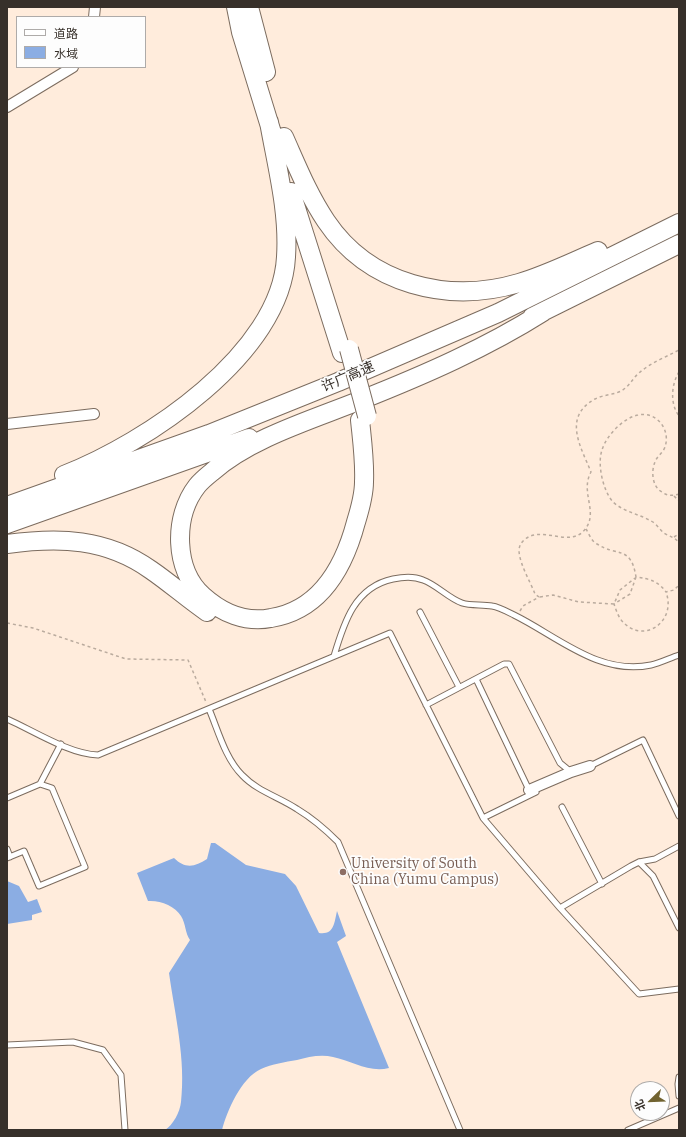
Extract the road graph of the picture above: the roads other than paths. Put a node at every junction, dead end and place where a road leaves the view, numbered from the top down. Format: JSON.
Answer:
{"nodes":[{"id":1,"x":236,"y":7,"type":"edge"},
{"id":2,"x":249,"y":7,"type":"edge"},
{"id":3,"x":71,"y":68,"type":"edge"},
{"id":4,"x":7,"y":107,"type":"edge"},
{"id":5,"x":269,"y":122,"type":"junction"},
{"id":6,"x":284,"y":137,"type":"junction"},
{"id":7,"x":679,"y":215,"type":"edge"},
{"id":8,"x":679,"y":224,"type":"edge"},
{"id":9,"x":679,"y":244,"type":"edge"},
{"id":10,"x":543,"y":312,"type":"junction"},
{"id":11,"x":346,"y":351,"type":"junction"},
{"id":12,"x":94,"y":414,"type":"dead end"},
{"id":13,"x":364,"y":418,"type":"junction"},
{"id":14,"x":7,"y":424,"type":"edge"},
{"id":15,"x":7,"y":497,"type":"edge"},
{"id":16,"x":7,"y":506,"type":"edge"},
{"id":17,"x":7,"y":524,"type":"edge"},
{"id":18,"x":7,"y":544,"type":"edge"},
{"id":19,"x":420,"y":612,"type":"dead end"},
{"id":20,"x":679,"y":654,"type":"edge"},
{"id":21,"x":334,"y":656,"type":"junction"},
{"id":22,"x":476,"y":679,"type":"junction"},
{"id":23,"x":459,"y":687,"type":"junction"},
{"id":24,"x":426,"y":705,"type":"junction"},
{"id":25,"x":209,"y":709,"type":"junction"},
{"id":26,"x":7,"y":719,"type":"edge"},
{"id":27,"x":61,"y":744,"type":"junction"},
{"id":28,"x":590,"y":766,"type":"junction"},
{"id":29,"x":571,"y":772,"type":"junction"},
{"id":30,"x":40,"y":784,"type":"junction"},
{"id":31,"x":530,"y":790,"type":"joint"},
{"id":32,"x":7,"y":798,"type":"edge"},
{"id":33,"x":562,"y":807,"type":"dead end"},
{"id":34,"x":679,"y":816,"type":"edge"},
{"id":35,"x":483,"y":818,"type":"junction"},
{"id":36,"x":679,"y":846,"type":"edge"},
{"id":37,"x":7,"y":849,"type":"edge"},
{"id":38,"x":8,"y":857,"type":"edge"},
{"id":39,"x":639,"y":862,"type":"junction"},
{"id":40,"x":602,"y":884,"type":"junction"},
{"id":41,"x":560,"y":908,"type":"junction"},
{"id":42,"x":679,"y":928,"type":"edge"},
{"id":43,"x":679,"y":989,"type":"edge"},
{"id":44,"x":7,"y":1045,"type":"edge"},
{"id":45,"x":679,"y":1077,"type":"edge"},
{"id":46,"x":679,"y":1096,"type":"edge"},
{"id":47,"x":679,"y":1108,"type":"edge"},
{"id":48,"x":125,"y":1130,"type":"edge"},
{"id":49,"x":460,"y":1130,"type":"edge"},
{"id":50,"x":628,"y":1130,"type":"edge"}],
"edges":[{"from":1,"to":5,"type":"highway"},
{"from":2,"to":6,"type":"highway"},
{"from":3,"to":4,"type":"street"},
{"from":5,"to":11,"type":"highway"},
{"from":5,"to":15,"type":"highway"},
{"from":6,"to":7,"type":"highway"},
{"from":6,"to":11,"type":"highway"},
{"from":8,"to":16,"type":"highway","name":"许广高速"},
{"from":9,"to":10,"type":"highway","name":"许广高速"},
{"from":10,"to":13,"type":"highway"},
{"from":10,"to":17,"type":"highway","name":"许广高速"},
{"from":11,"to":13,"type":"highway"},
{"from":12,"to":14,"type":"street"},
{"from":13,"to":18,"type":"highway"},
{"from":19,"to":23,"type":"lane"},
{"from":20,"to":21,"type":"lane"},
{"from":21,"to":24,"type":"lane"},
{"from":21,"to":25,"type":"lane"},
{"from":22,"to":23,"type":"lane"},
{"from":22,"to":29,"type":"lane"},
{"from":22,"to":31,"type":"lane"},
{"from":23,"to":24,"type":"lane"},
{"from":24,"to":35,"type":"lane"},
{"from":25,"to":27,"type":"lane"},
{"from":25,"to":49,"type":"lane"},
{"from":26,"to":27,"type":"lane"},
{"from":27,"to":30,"type":"lane"},
{"from":28,"to":29,"type":"street"},
{"from":28,"to":34,"type":"lane"},
{"from":28,"to":35,"type":"lane"},
{"from":29,"to":31,"type":"street"},
{"from":30,"to":32,"type":"lane"},
{"from":30,"to":38,"type":"lane"},
{"from":33,"to":40,"type":"lane"},
{"from":35,"to":41,"type":"lane"},
{"from":36,"to":39,"type":"lane"},
{"from":37,"to":38,"type":"lane"},
{"from":39,"to":40,"type":"lane"},
{"from":39,"to":42,"type":"lane"},
{"from":40,"to":41,"type":"lane"},
{"from":41,"to":43,"type":"lane"},
{"from":44,"to":48,"type":"lane"},
{"from":45,"to":46,"type":"lane"},
{"from":47,"to":50,"type":"lane"}]}
